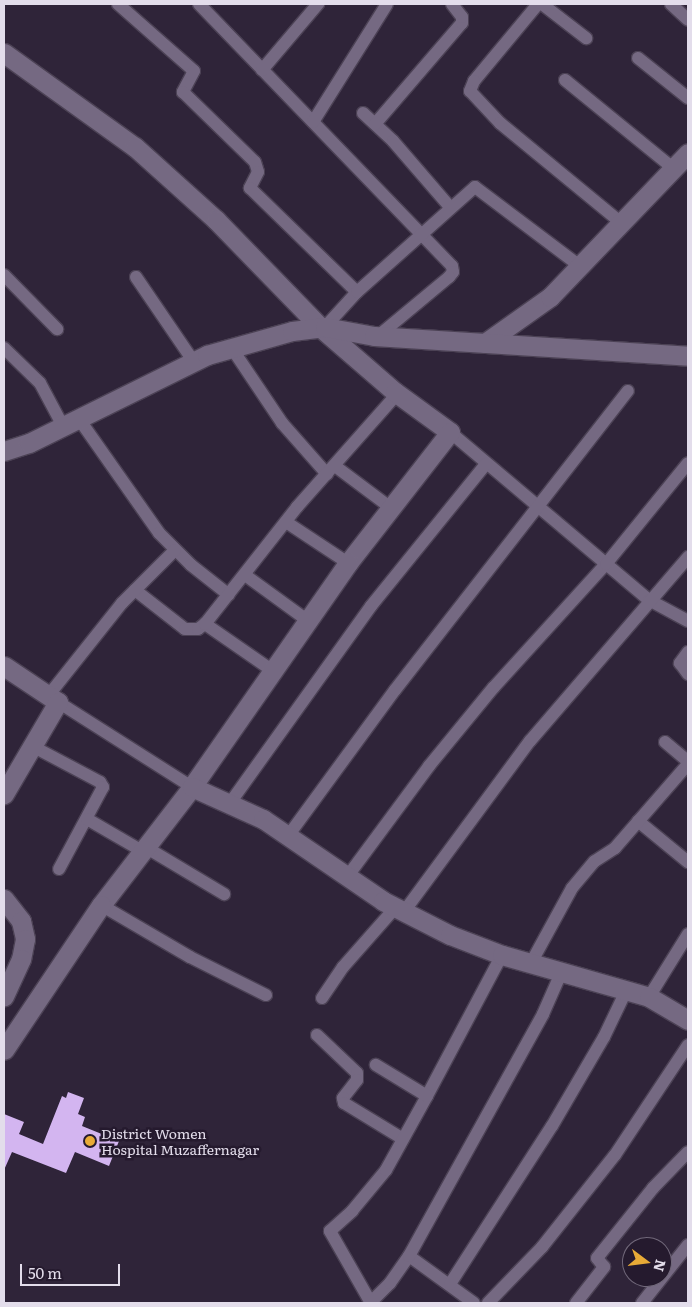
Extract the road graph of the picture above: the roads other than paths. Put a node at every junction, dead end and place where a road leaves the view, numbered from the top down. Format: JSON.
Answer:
{"nodes":[{"id":1,"x":118,"y":4,"type":"edge"},
{"id":2,"x":199,"y":4,"type":"edge"},
{"id":3,"x":318,"y":4,"type":"edge"},
{"id":4,"x":387,"y":4,"type":"edge"},
{"id":5,"x":452,"y":4,"type":"edge"},
{"id":6,"x":538,"y":4,"type":"edge"},
{"id":7,"x":542,"y":4,"type":"edge"},
{"id":8,"x":671,"y":4,"type":"edge"},
{"id":9,"x":688,"y":20,"type":"edge"},
{"id":10,"x":586,"y":38,"type":"dead end"},
{"id":11,"x":4,"y":53,"type":"edge"},
{"id":12,"x":638,"y":58,"type":"dead end"},
{"id":13,"x":262,"y":70,"type":"junction"},
{"id":14,"x":565,"y":80,"type":"dead end"},
{"id":15,"x":688,"y":98,"type":"edge"},
{"id":16,"x":363,"y":113,"type":"dead end"},
{"id":17,"x":313,"y":122,"type":"junction"},
{"id":18,"x":374,"y":124,"type":"junction"},
{"id":19,"x":683,"y":161,"type":"edge"},
{"id":20,"x":450,"y":208,"type":"junction"},
{"id":21,"x":619,"y":221,"type":"junction"},
{"id":22,"x":422,"y":233,"type":"junction"},
{"id":23,"x":580,"y":266,"type":"junction"},
{"id":24,"x":4,"y":275,"type":"edge"},
{"id":25,"x":136,"y":276,"type":"dead end"},
{"id":26,"x":357,"y":292,"type":"junction"},
{"id":27,"x":323,"y":327,"type":"junction"},
{"id":28,"x":57,"y":329,"type":"dead end"},
{"id":29,"x":377,"y":337,"type":"junction"},
{"id":30,"x":485,"y":343,"type":"junction"},
{"id":31,"x":232,"y":347,"type":"junction"},
{"id":32,"x":4,"y":348,"type":"edge"},
{"id":33,"x":684,"y":359,"type":"edge"},
{"id":34,"x":194,"y":362,"type":"junction"},
{"id":35,"x":628,"y":391,"type":"dead end"},
{"id":36,"x":397,"y":394,"type":"junction"},
{"id":37,"x":71,"y":422,"type":"junction"},
{"id":38,"x":450,"y":432,"type":"junction"},
{"id":39,"x":5,"y":447,"type":"edge"},
{"id":40,"x":688,"y":463,"type":"edge"},
{"id":41,"x":486,"y":464,"type":"junction"},
{"id":42,"x":331,"y":470,"type":"junction"},
{"id":43,"x":536,"y":507,"type":"junction"},
{"id":44,"x":390,"y":508,"type":"junction"},
{"id":45,"x":286,"y":522,"type":"junction"},
{"id":46,"x":175,"y":550,"type":"junction"},
{"id":47,"x":688,"y":557,"type":"edge"},
{"id":48,"x":348,"y":564,"type":"junction"},
{"id":49,"x":606,"y":564,"type":"junction"},
{"id":50,"x":245,"y":576,"type":"junction"},
{"id":51,"x":135,"y":590,"type":"junction"},
{"id":52,"x":229,"y":595,"type":"junction"},
{"id":53,"x":649,"y":600,"type":"junction"},
{"id":54,"x":308,"y":621,"type":"junction"},
{"id":55,"x":688,"y":622,"type":"edge"},
{"id":56,"x":205,"y":624,"type":"junction"},
{"id":57,"x":688,"y":652,"type":"edge"},
{"id":58,"x":4,"y":666,"type":"edge"},
{"id":59,"x":273,"y":671,"type":"junction"},
{"id":60,"x":688,"y":674,"type":"edge"},
{"id":61,"x":53,"y":699,"type":"junction"},
{"id":62,"x":665,"y":742,"type":"dead end"},
{"id":63,"x":32,"y":746,"type":"junction"},
{"id":64,"x":688,"y":763,"type":"edge"},
{"id":65,"x":192,"y":787,"type":"junction"},
{"id":66,"x":4,"y":794,"type":"edge"},
{"id":67,"x":230,"y":803,"type":"junction"},
{"id":68,"x":87,"y":819,"type":"junction"},
{"id":69,"x":638,"y":820,"type":"junction"},
{"id":70,"x":288,"y":836,"type":"junction"},
{"id":71,"x":145,"y":850,"type":"junction"},
{"id":72,"x":688,"y":862,"type":"edge"},
{"id":73,"x":60,"y":869,"type":"dead end"},
{"id":74,"x":347,"y":877,"type":"junction"},
{"id":75,"x":224,"y":894,"type":"dead end"},
{"id":76,"x":4,"y":899,"type":"edge"},
{"id":77,"x":102,"y":905,"type":"junction"},
{"id":78,"x":399,"y":910,"type":"junction"},
{"id":79,"x":688,"y":934,"type":"edge"},
{"id":80,"x":502,"y":955,"type":"junction"},
{"id":81,"x":531,"y":963,"type":"junction"},
{"id":82,"x":562,"y":972,"type":"junction"},
{"id":83,"x":627,"y":989,"type":"junction"},
{"id":84,"x":266,"y":995,"type":"dead end"},
{"id":85,"x":4,"y":996,"type":"edge"},
{"id":86,"x":649,"y":997,"type":"junction"},
{"id":87,"x":322,"y":998,"type":"dead end"},
{"id":88,"x":688,"y":1020,"type":"edge"},
{"id":89,"x":317,"y":1035,"type":"dead end"},
{"id":90,"x":688,"y":1045,"type":"edge"},
{"id":91,"x":4,"y":1050,"type":"edge"},
{"id":92,"x":376,"y":1065,"type":"dead end"},
{"id":93,"x":427,"y":1096,"type":"junction"},
{"id":94,"x":403,"y":1139,"type":"junction"},
{"id":95,"x":688,"y":1152,"type":"edge"},
{"id":96,"x":688,"y":1245,"type":"edge"},
{"id":97,"x":408,"y":1256,"type":"junction"},
{"id":98,"x":450,"y":1284,"type":"junction"},
{"id":99,"x":371,"y":1302,"type":"edge"},
{"id":100,"x":474,"y":1303,"type":"edge"},
{"id":101,"x":488,"y":1303,"type":"edge"},
{"id":102,"x":576,"y":1303,"type":"edge"},
{"id":103,"x":642,"y":1303,"type":"edge"}],
"edges":[{"from":1,"to":26,"type":"street"},
{"from":2,"to":13,"type":"street"},
{"from":3,"to":13,"type":"street"},
{"from":4,"to":17,"type":"street"},
{"from":5,"to":18,"type":"street"},
{"from":6,"to":21,"type":"street"},
{"from":7,"to":10,"type":"street"},
{"from":8,"to":9,"type":"street"},
{"from":11,"to":27,"type":"street"},
{"from":12,"to":15,"type":"street"},
{"from":13,"to":17,"type":"street"},
{"from":14,"to":19,"type":"street"},
{"from":16,"to":18,"type":"street"},
{"from":17,"to":22,"type":"street"},
{"from":18,"to":20,"type":"street"},
{"from":19,"to":21,"type":"street"},
{"from":20,"to":22,"type":"street"},
{"from":20,"to":23,"type":"street"},
{"from":21,"to":23,"type":"street"},
{"from":22,"to":26,"type":"street"},
{"from":22,"to":29,"type":"street"},
{"from":23,"to":30,"type":"street"},
{"from":24,"to":28,"type":"street"},
{"from":25,"to":34,"type":"street"},
{"from":26,"to":27,"type":"street"},
{"from":27,"to":29,"type":"street"},
{"from":27,"to":31,"type":"street"},
{"from":27,"to":36,"type":"street"},
{"from":29,"to":30,"type":"street"},
{"from":30,"to":33,"type":"street"},
{"from":31,"to":34,"type":"street"},
{"from":31,"to":42,"type":"street"},
{"from":32,"to":37,"type":"street"},
{"from":34,"to":37,"type":"street"},
{"from":35,"to":43,"type":"street"},
{"from":36,"to":38,"type":"street"},
{"from":36,"to":42,"type":"street"},
{"from":37,"to":39,"type":"street"},
{"from":37,"to":46,"type":"street"},
{"from":38,"to":41,"type":"street"},
{"from":38,"to":44,"type":"street"},
{"from":40,"to":49,"type":"street"},
{"from":41,"to":43,"type":"street"},
{"from":41,"to":67,"type":"street"},
{"from":42,"to":44,"type":"street"},
{"from":42,"to":45,"type":"street"},
{"from":43,"to":49,"type":"street"},
{"from":43,"to":70,"type":"street"},
{"from":44,"to":48,"type":"street"},
{"from":45,"to":48,"type":"street"},
{"from":45,"to":50,"type":"street"},
{"from":46,"to":51,"type":"street"},
{"from":46,"to":52,"type":"street"},
{"from":47,"to":53,"type":"street"},
{"from":48,"to":54,"type":"street"},
{"from":49,"to":53,"type":"street"},
{"from":49,"to":74,"type":"street"},
{"from":50,"to":52,"type":"street"},
{"from":50,"to":54,"type":"street"},
{"from":51,"to":56,"type":"street"},
{"from":51,"to":61,"type":"street"},
{"from":52,"to":56,"type":"street"},
{"from":53,"to":55,"type":"street"},
{"from":53,"to":78,"type":"street"},
{"from":54,"to":59,"type":"street"},
{"from":56,"to":59,"type":"street"},
{"from":57,"to":60,"type":"street"},
{"from":58,"to":61,"type":"street"},
{"from":59,"to":65,"type":"street"},
{"from":61,"to":63,"type":"street"},
{"from":61,"to":65,"type":"street"},
{"from":62,"to":64,"type":"street"},
{"from":63,"to":66,"type":"street"},
{"from":63,"to":68,"type":"street"},
{"from":64,"to":69,"type":"street"},
{"from":65,"to":67,"type":"street"},
{"from":65,"to":71,"type":"street"},
{"from":67,"to":70,"type":"street"},
{"from":68,"to":71,"type":"street"},
{"from":68,"to":73,"type":"street"},
{"from":69,"to":72,"type":"street"},
{"from":69,"to":81,"type":"street"},
{"from":70,"to":74,"type":"street"},
{"from":71,"to":75,"type":"street"},
{"from":71,"to":77,"type":"street"},
{"from":74,"to":78,"type":"street"},
{"from":76,"to":85,"type":"street"},
{"from":77,"to":84,"type":"street"},
{"from":77,"to":91,"type":"street"},
{"from":78,"to":80,"type":"street"},
{"from":78,"to":87,"type":"street"},
{"from":79,"to":86,"type":"street"},
{"from":80,"to":81,"type":"street"},
{"from":80,"to":93,"type":"street"},
{"from":81,"to":82,"type":"street"},
{"from":82,"to":83,"type":"street"},
{"from":82,"to":97,"type":"street"},
{"from":83,"to":86,"type":"street"},
{"from":83,"to":98,"type":"street"},
{"from":86,"to":88,"type":"street"},
{"from":89,"to":94,"type":"street"},
{"from":90,"to":101,"type":"street"},
{"from":92,"to":93,"type":"street"},
{"from":93,"to":94,"type":"street"},
{"from":94,"to":99,"type":"street"},
{"from":95,"to":102,"type":"street"},
{"from":96,"to":103,"type":"street"},
{"from":97,"to":98,"type":"street"},
{"from":97,"to":99,"type":"street"},
{"from":98,"to":100,"type":"street"}]}
